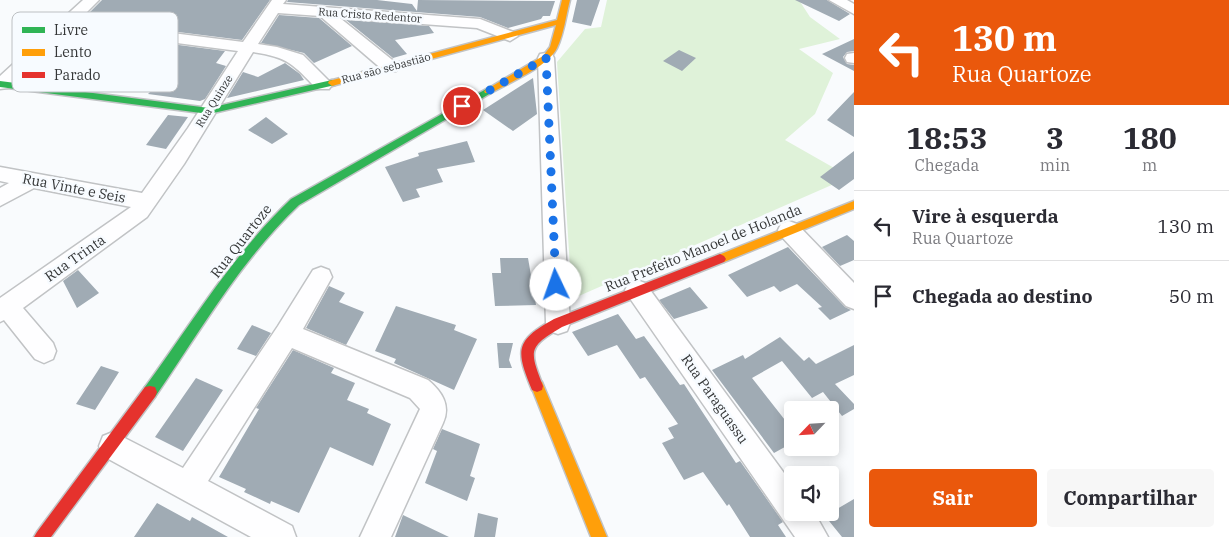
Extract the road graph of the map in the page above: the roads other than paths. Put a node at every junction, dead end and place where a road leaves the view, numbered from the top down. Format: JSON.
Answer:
{"nodes":[{"id":1,"x":92,"y":0,"type":"edge"},
{"id":2,"x":566,"y":0,"type":"edge"},
{"id":3,"x":836,"y":0,"type":"edge"},
{"id":4,"x":276,"y":4,"type":"edge"},
{"id":5,"x":854,"y":10,"type":"edge"},
{"id":6,"x":79,"y":12,"type":"edge"},
{"id":7,"x":326,"y":13,"type":"junction"},
{"id":8,"x":562,"y":21,"type":"junction"},
{"id":9,"x":510,"y":36,"type":"junction"},
{"id":10,"x":178,"y":38,"type":"edge"},
{"id":11,"x":247,"y":47,"type":"junction"},
{"id":12,"x":546,"y":58,"type":"junction"},
{"id":13,"x":390,"y":67,"type":"junction"},
{"id":14,"x":12,"y":74,"type":"edge"},
{"id":15,"x":1,"y":84,"type":"edge"},
{"id":16,"x":323,"y":85,"type":"junction"},
{"id":17,"x":63,"y":92,"type":"edge"},
{"id":18,"x":209,"y":111,"type":"junction"},
{"id":19,"x":0,"y":174,"type":"edge"},
{"id":20,"x":31,"y":180,"type":"junction"},
{"id":21,"x":0,"y":198,"type":"edge"},
{"id":22,"x":147,"y":202,"type":"junction"},
{"id":23,"x":854,"y":205,"type":"edge"},
{"id":24,"x":789,"y":230,"type":"junction"},
{"id":25,"x":321,"y":277,"type":"dead end"},
{"id":26,"x":637,"y":290,"type":"junction"},
{"id":27,"x":854,"y":299,"type":"edge"},
{"id":28,"x":4,"y":309,"type":"edge"},
{"id":29,"x":558,"y":323,"type":"junction"},
{"id":30,"x":287,"y":334,"type":"junction"},
{"id":31,"x":44,"y":351,"type":"dead end"},
{"id":32,"x":113,"y":446,"type":"junction"},
{"id":33,"x":188,"y":486,"type":"junction"},
{"id":34,"x":784,"y":497,"type":"edge"},
{"id":35,"x":802,"y":521,"type":"edge"},
{"id":36,"x":42,"y":537,"type":"edge"},
{"id":37,"x":281,"y":537,"type":"edge"},
{"id":38,"x":375,"y":537,"type":"edge"},
{"id":39,"x":599,"y":537,"type":"edge"},
{"id":40,"x":813,"y":537,"type":"edge"}],
"edges":[{"from":1,"to":6,"type":"street"},
{"from":2,"to":8,"type":"street"},
{"from":3,"to":5,"type":"street"},
{"from":4,"to":7,"type":"street","name":"Rua Cristo Redentor"},
{"from":4,"to":11,"type":"street","name":"Rua Quinze"},
{"from":7,"to":9,"type":"street","name":"Rua Cristo Redentor"},
{"from":7,"to":13,"type":"street"},
{"from":8,"to":9,"type":"street","name":"Rua são sebastião"},
{"from":8,"to":12,"type":"street"},
{"from":9,"to":13,"type":"street","name":"Rua são sebastião"},
{"from":10,"to":11,"type":"street"},
{"from":11,"to":16,"type":"street"},
{"from":11,"to":18,"type":"street","name":"Rua Quinze"},
{"from":12,"to":29,"type":"street"},
{"from":12,"to":32,"type":"street","name":"Rua Quartoze"},
{"from":13,"to":16,"type":"street","name":"Rua são sebastião"},
{"from":14,"to":15,"type":"street"},
{"from":16,"to":18,"type":"street","name":"Rua são sebastião"},
{"from":17,"to":18,"type":"street"},
{"from":18,"to":22,"type":"street","name":"Rua Quinze"},
{"from":19,"to":20,"type":"street","name":"Rua Vinte e Seis"},
{"from":20,"to":21,"type":"street"},
{"from":20,"to":22,"type":"street","name":"Rua Vinte e Seis"},
{"from":22,"to":28,"type":"street","name":"Rua Trinta"},
{"from":23,"to":24,"type":"street","name":"Rua Prefeito Manoel de Holanda"},
{"from":24,"to":26,"type":"street","name":"Rua Prefeito Manoel de Holanda"},
{"from":24,"to":27,"type":"street"},
{"from":25,"to":30,"type":"street"},
{"from":26,"to":29,"type":"street","name":"Rua Prefeito Manoel de Holanda"},
{"from":26,"to":34,"type":"street","name":"Rua Paraguassu"},
{"from":28,"to":31,"type":"street"},
{"from":29,"to":39,"type":"street","name":"Rua Prefeito Manoel de Holanda"},
{"from":30,"to":33,"type":"street"},
{"from":30,"to":38,"type":"street"},
{"from":32,"to":33,"type":"street"},
{"from":32,"to":36,"type":"street","name":"Rua Quartoze"},
{"from":33,"to":37,"type":"street"},
{"from":35,"to":40,"type":"street"}]}
